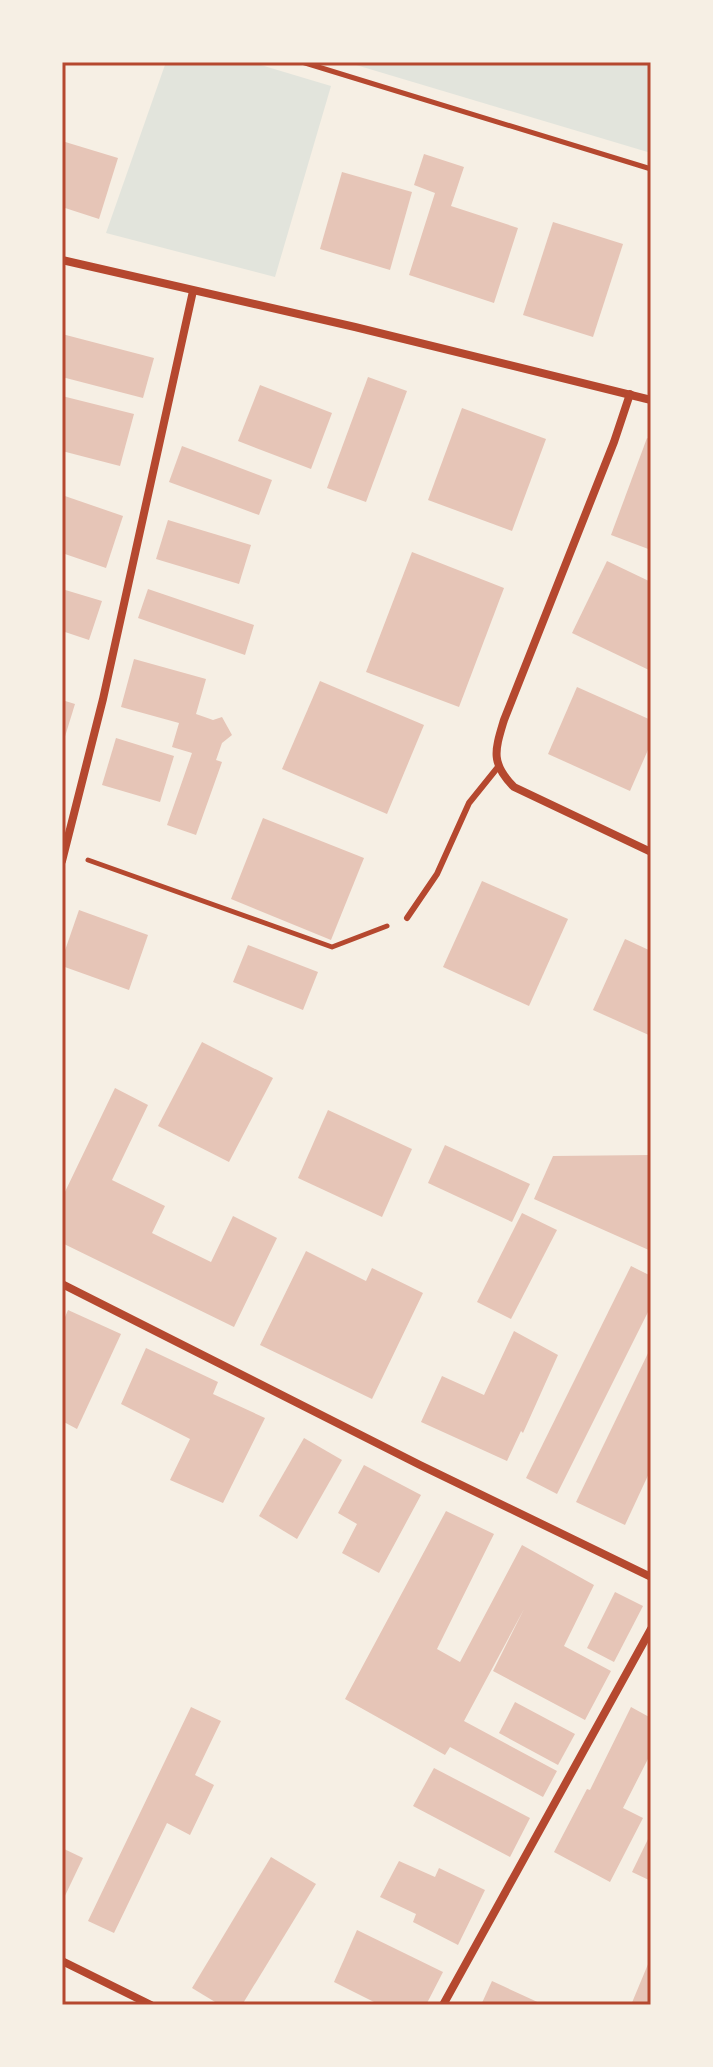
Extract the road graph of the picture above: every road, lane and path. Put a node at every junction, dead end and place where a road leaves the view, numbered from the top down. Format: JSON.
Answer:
{"nodes":[{"id":1,"x":302,"y":62,"type":"edge"},
{"id":2,"x":651,"y":169,"type":"edge"},
{"id":3,"x":62,"y":260,"type":"edge"},
{"id":4,"x":193,"y":291,"type":"junction"},
{"id":5,"x":630,"y":394,"type":"junction"},
{"id":6,"x":651,"y":400,"type":"edge"},
{"id":7,"x":498,"y":767,"type":"junction"},
{"id":8,"x":65,"y":851,"type":"junction"},
{"id":9,"x":651,"y":852,"type":"edge"},
{"id":10,"x":62,"y":861,"type":"edge"},
{"id":11,"x":407,"y":918,"type":"joint"},
{"id":12,"x":62,"y":1284,"type":"edge"},
{"id":13,"x":651,"y":1577,"type":"edge"},
{"id":14,"x":651,"y":1629,"type":"edge"},
{"id":15,"x":62,"y":1961,"type":"edge"},
{"id":16,"x":151,"y":2005,"type":"edge"},
{"id":17,"x":443,"y":2005,"type":"edge"}],
"edges":[{"from":1,"to":2,"type":"path"},
{"from":3,"to":4,"type":"street"},
{"from":4,"to":5,"type":"street"},
{"from":4,"to":8,"type":"street"},
{"from":5,"to":6,"type":"street"},
{"from":5,"to":7,"type":"street"},
{"from":7,"to":9,"type":"street"},
{"from":7,"to":11,"type":"lane"},
{"from":8,"to":10,"type":"street"},
{"from":8,"to":11,"type":"path"},
{"from":12,"to":13,"type":"street"},
{"from":14,"to":17,"type":"street"},
{"from":15,"to":16,"type":"street"}]}
